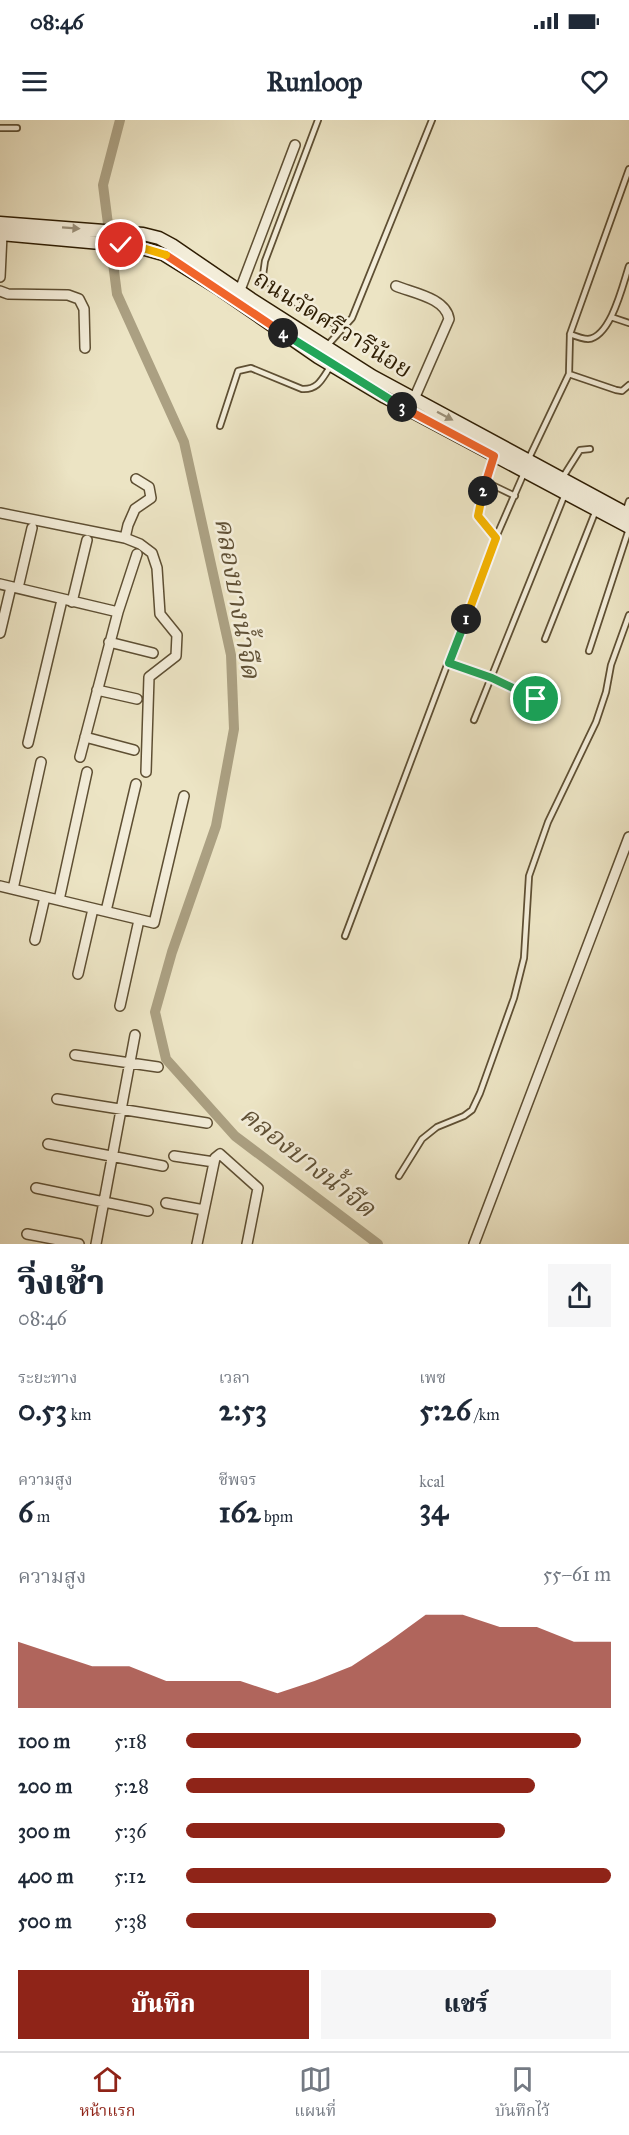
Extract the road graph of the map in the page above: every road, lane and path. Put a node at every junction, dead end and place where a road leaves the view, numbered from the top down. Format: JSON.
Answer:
{"nodes":[{"id":1,"x":318,"y":120,"type":"edge"},
{"id":2,"x":430,"y":120,"type":"edge"},
{"id":3,"x":0,"y":128,"type":"edge"},
{"id":4,"x":17,"y":128,"type":"dead end"},
{"id":5,"x":295,"y":146,"type":"dead end"},
{"id":6,"x":629,"y":169,"type":"edge"},
{"id":7,"x":5,"y":230,"type":"edge"},
{"id":8,"x":629,"y":266,"type":"edge"},
{"id":9,"x":204,"y":272,"type":"junction"},
{"id":10,"x":0,"y":277,"type":"edge"},
{"id":11,"x":396,"y":286,"type":"dead end"},
{"id":12,"x":240,"y":290,"type":"junction"},
{"id":13,"x":0,"y":291,"type":"edge"},
{"id":14,"x":611,"y":317,"type":"junction"},
{"id":15,"x":629,"y":323,"type":"edge"},
{"id":16,"x":343,"y":328,"type":"junction"},
{"id":17,"x":570,"y":334,"type":"junction"},
{"id":18,"x":326,"y":347,"type":"junction"},
{"id":19,"x":85,"y":348,"type":"dead end"},
{"id":20,"x":332,"y":365,"type":"junction"},
{"id":21,"x":569,"y":374,"type":"junction"},
{"id":22,"x":629,"y":385,"type":"edge"},
{"id":23,"x":414,"y":399,"type":"junction"},
{"id":24,"x":220,"y":426,"type":"dead end"},
{"id":25,"x":590,"y":449,"type":"dead end"},
{"id":26,"x":494,"y":456,"type":"junction"},
{"id":27,"x":526,"y":465,"type":"junction"},
{"id":28,"x":136,"y":479,"type":"dead end"},
{"id":29,"x":562,"y":479,"type":"junction"},
{"id":30,"x":486,"y":482,"type":"junction"},
{"id":31,"x":565,"y":493,"type":"junction"},
{"id":32,"x":515,"y":496,"type":"junction"},
{"id":33,"x":596,"y":510,"type":"junction"},
{"id":34,"x":628,"y":510,"type":"edge"},
{"id":35,"x":0,"y":513,"type":"edge"},
{"id":36,"x":32,"y":528,"type":"dead end"},
{"id":37,"x":629,"y":528,"type":"edge"},
{"id":38,"x":125,"y":538,"type":"junction"},
{"id":39,"x":496,"y":538,"type":"junction"},
{"id":40,"x":87,"y":540,"type":"dead end"},
{"id":41,"x":137,"y":554,"type":"dead end"},
{"id":42,"x":0,"y":584,"type":"edge"},
{"id":43,"x":14,"y":588,"type":"junction"},
{"id":44,"x":67,"y":601,"type":"junction"},
{"id":45,"x":118,"y":612,"type":"junction"},
{"id":46,"x":629,"y":615,"type":"edge"},
{"id":47,"x":0,"y":633,"type":"edge"},
{"id":48,"x":545,"y":639,"type":"dead end"},
{"id":49,"x":110,"y":642,"type":"junction"},
{"id":50,"x":589,"y":651,"type":"dead end"},
{"id":51,"x":153,"y":653,"type":"dead end"},
{"id":52,"x":449,"y":663,"type":"junction"},
{"id":53,"x":492,"y":678,"type":"junction"},
{"id":54,"x":98,"y":690,"type":"junction"},
{"id":55,"x":136,"y":699,"type":"dead end"},
{"id":56,"x":536,"y":699,"type":"dead end"},
{"id":57,"x":474,"y":720,"type":"dead end"},
{"id":58,"x":85,"y":737,"type":"junction"},
{"id":59,"x":28,"y":743,"type":"dead end"},
{"id":60,"x":134,"y":750,"type":"dead end"},
{"id":61,"x":80,"y":757,"type":"dead end"},
{"id":62,"x":41,"y":762,"type":"dead end"},
{"id":63,"x":87,"y":772,"type":"dead end"},
{"id":64,"x":146,"y":772,"type":"dead end"},
{"id":65,"x":136,"y":784,"type":"dead end"},
{"id":66,"x":184,"y":796,"type":"dead end"},
{"id":67,"x":629,"y":837,"type":"edge"},
{"id":68,"x":0,"y":886,"type":"edge"},
{"id":69,"x":13,"y":889,"type":"junction"},
{"id":70,"x":45,"y":897,"type":"junction"},
{"id":71,"x":59,"y":900,"type":"junction"},
{"id":72,"x":93,"y":909,"type":"junction"},
{"id":73,"x":106,"y":912,"type":"junction"},
{"id":74,"x":139,"y":920,"type":"junction"},
{"id":75,"x":345,"y":936,"type":"dead end"},
{"id":76,"x":35,"y":940,"type":"dead end"},
{"id":77,"x":78,"y":974,"type":"dead end"},
{"id":78,"x":120,"y":1006,"type":"dead end"},
{"id":79,"x":135,"y":1035,"type":"dead end"},
{"id":80,"x":75,"y":1054,"type":"dead end"},
{"id":81,"x":130,"y":1063,"type":"junction"},
{"id":82,"x":158,"y":1067,"type":"dead end"},
{"id":83,"x":57,"y":1098,"type":"dead end"},
{"id":84,"x":121,"y":1109,"type":"junction"},
{"id":85,"x":207,"y":1123,"type":"dead end"},
{"id":86,"x":48,"y":1144,"type":"dead end"},
{"id":87,"x":112,"y":1156,"type":"junction"},
{"id":88,"x":174,"y":1156,"type":"dead end"},
{"id":89,"x":214,"y":1162,"type":"junction"},
{"id":90,"x":163,"y":1166,"type":"dead end"},
{"id":91,"x":399,"y":1176,"type":"dead end"},
{"id":92,"x":36,"y":1188,"type":"dead end"},
{"id":93,"x":104,"y":1202,"type":"junction"},
{"id":94,"x":166,"y":1203,"type":"dead end"},
{"id":95,"x":204,"y":1210,"type":"junction"},
{"id":96,"x":148,"y":1211,"type":"dead end"},
{"id":97,"x":27,"y":1234,"type":"dead end"},
{"id":98,"x":80,"y":1244,"type":"edge"},
{"id":99,"x":96,"y":1244,"type":"edge"},
{"id":100,"x":197,"y":1244,"type":"edge"},
{"id":101,"x":247,"y":1244,"type":"edge"},
{"id":102,"x":474,"y":1244,"type":"edge"}],
"edges":[{"from":1,"to":16,"type":"lane"},
{"from":2,"to":16,"type":"lane"},
{"from":3,"to":4,"type":"lane"},
{"from":5,"to":12,"type":"street"},
{"from":6,"to":17,"type":"lane"},
{"from":7,"to":9,"type":"main road","name":"ถนนวัดศรีวารีน้อย"},
{"from":7,"to":10,"type":"street"},
{"from":8,"to":14,"type":"lane"},
{"from":9,"to":12,"type":"main road","name":"ถนนวัดศรีวารีน้อย"},
{"from":9,"to":20,"type":"main road","name":"ถนนวัดศรีวารีน้อย"},
{"from":11,"to":23,"type":"street"},
{"from":12,"to":18,"type":"main road","name":"ถนนวัดศรีวารีน้อย"},
{"from":13,"to":19,"type":"street"},
{"from":14,"to":15,"type":"lane"},
{"from":14,"to":17,"type":"lane"},
{"from":16,"to":18,"type":"lane"},
{"from":17,"to":21,"type":"lane"},
{"from":18,"to":23,"type":"main road","name":"ถนนวัดศรีวารีน้อย"},
{"from":20,"to":24,"type":"lane"},
{"from":20,"to":26,"type":"main road","name":"ถนนวัดศรีวารีน้อย"},
{"from":21,"to":22,"type":"lane"},
{"from":21,"to":27,"type":"lane"},
{"from":23,"to":27,"type":"main road","name":"ถนนวัดศรีวารีน้อย","one_way":true},
{"from":25,"to":29,"type":"lane"},
{"from":26,"to":27,"type":"main road","name":"ถนนวัดศรีวารีน้อย"},
{"from":26,"to":30,"type":"lane"},
{"from":27,"to":29,"type":"main road","name":"ถนนวัดศรีวารีน้อย"},
{"from":27,"to":31,"type":"main road","name":"ถนนวัดศรีวารีน้อย"},
{"from":27,"to":32,"type":"lane"},
{"from":28,"to":38,"type":"street"},
{"from":29,"to":34,"type":"main road","name":"ถนนวัดศรีวารีน้อย"},
{"from":30,"to":32,"type":"lane"},
{"from":30,"to":39,"type":"lane"},
{"from":31,"to":33,"type":"main road","name":"ถนนวัดศรีวารีน้อย"},
{"from":31,"to":53,"type":"lane"},
{"from":32,"to":39,"type":"lane"},
{"from":33,"to":37,"type":"main road","name":"ถนนวัดศรีวารีน้อย"},
{"from":33,"to":48,"type":"lane"},
{"from":35,"to":38,"type":"street"},
{"from":36,"to":43,"type":"street"},
{"from":37,"to":50,"type":"lane"},
{"from":38,"to":64,"type":"street"},
{"from":39,"to":52,"type":"lane"},
{"from":40,"to":44,"type":"street"},
{"from":41,"to":45,"type":"street"},
{"from":42,"to":43,"type":"street"},
{"from":43,"to":44,"type":"street"},
{"from":43,"to":47,"type":"street"},
{"from":44,"to":45,"type":"street"},
{"from":44,"to":59,"type":"street"},
{"from":45,"to":49,"type":"street"},
{"from":46,"to":91,"type":"lane"},
{"from":49,"to":51,"type":"street"},
{"from":49,"to":54,"type":"street"},
{"from":52,"to":53,"type":"lane"},
{"from":52,"to":75,"type":"lane"},
{"from":53,"to":56,"type":"lane"},
{"from":53,"to":57,"type":"lane"},
{"from":54,"to":55,"type":"street"},
{"from":54,"to":58,"type":"street"},
{"from":58,"to":60,"type":"street"},
{"from":58,"to":61,"type":"street"},
{"from":62,"to":69,"type":"street"},
{"from":63,"to":71,"type":"street"},
{"from":65,"to":73,"type":"street"},
{"from":66,"to":74,"type":"street"},
{"from":67,"to":102,"type":"street"},
{"from":68,"to":69,"type":"street"},
{"from":69,"to":70,"type":"street"},
{"from":70,"to":71,"type":"street"},
{"from":70,"to":76,"type":"street"},
{"from":71,"to":72,"type":"street"},
{"from":72,"to":73,"type":"street"},
{"from":72,"to":77,"type":"street"},
{"from":73,"to":74,"type":"street"},
{"from":74,"to":78,"type":"street"},
{"from":79,"to":81,"type":"street"},
{"from":80,"to":81,"type":"street"},
{"from":81,"to":82,"type":"street"},
{"from":81,"to":84,"type":"street"},
{"from":83,"to":84,"type":"street"},
{"from":84,"to":85,"type":"street"},
{"from":84,"to":87,"type":"street"},
{"from":86,"to":87,"type":"street"},
{"from":87,"to":90,"type":"street"},
{"from":87,"to":93,"type":"street"},
{"from":88,"to":89,"type":"street"},
{"from":89,"to":95,"type":"street"},
{"from":89,"to":101,"type":"street"},
{"from":92,"to":93,"type":"street"},
{"from":93,"to":96,"type":"street"},
{"from":93,"to":99,"type":"street"},
{"from":94,"to":95,"type":"street"},
{"from":95,"to":100,"type":"street"},
{"from":97,"to":98,"type":"street"}]}
